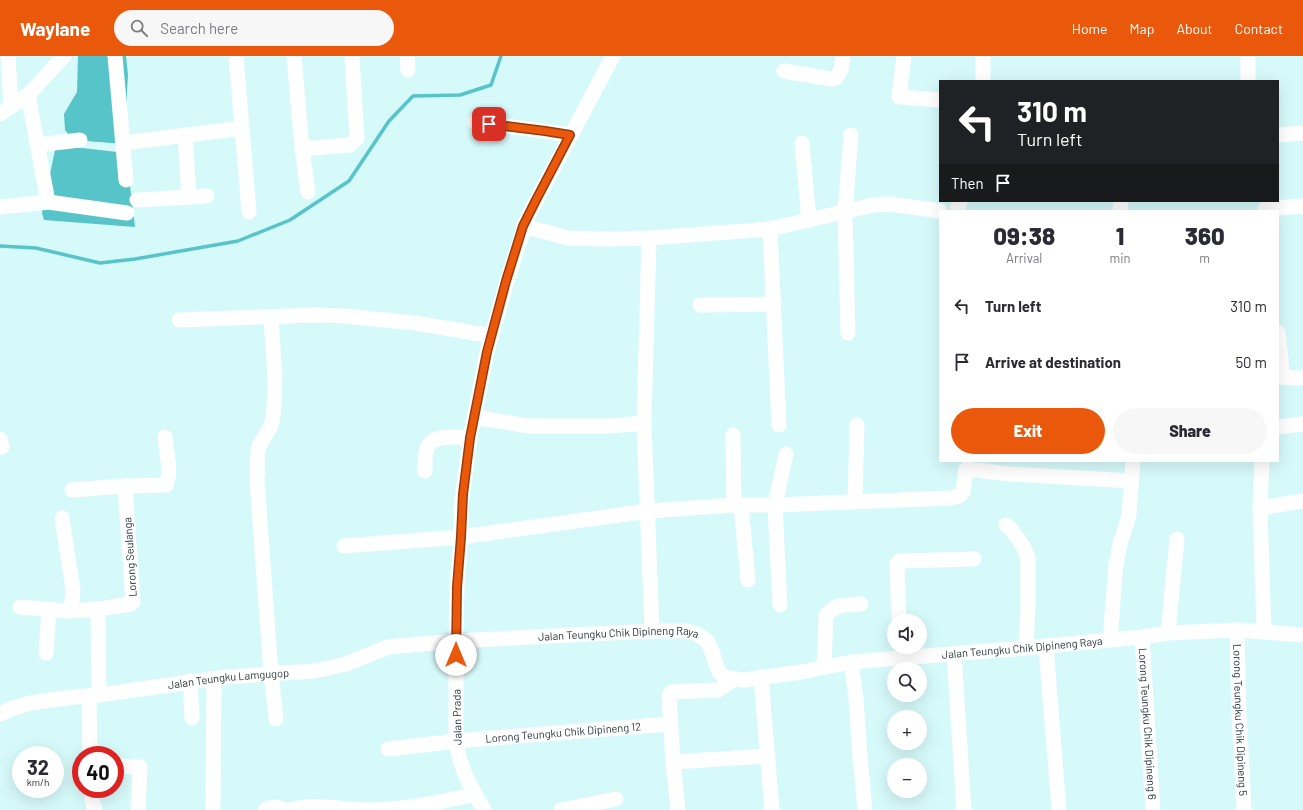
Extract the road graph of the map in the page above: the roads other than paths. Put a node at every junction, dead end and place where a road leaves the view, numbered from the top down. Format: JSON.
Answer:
{"nodes":[{"id":1,"x":8,"y":56,"type":"edge"},
{"id":2,"x":64,"y":56,"type":"edge"},
{"id":3,"x":115,"y":56,"type":"edge"},
{"id":4,"x":236,"y":56,"type":"edge"},
{"id":5,"x":294,"y":56,"type":"edge"},
{"id":6,"x":352,"y":56,"type":"edge"},
{"id":7,"x":613,"y":56,"type":"edge"},
{"id":8,"x":843,"y":56,"type":"edge"},
{"id":9,"x":904,"y":56,"type":"edge"},
{"id":10,"x":983,"y":56,"type":"edge"},
{"id":11,"x":1248,"y":56,"type":"edge"},
{"id":12,"x":784,"y":71,"type":"dead end"},
{"id":13,"x":984,"y":80,"type":"edge"},
{"id":14,"x":1248,"y":80,"type":"edge"},
{"id":15,"x":28,"y":95,"type":"junction"},
{"id":16,"x":939,"y":100,"type":"edge"},
{"id":17,"x":5,"y":110,"type":"edge"},
{"id":18,"x":475,"y":122,"type":"dead end"},
{"id":19,"x":242,"y":128,"type":"junction"},
{"id":20,"x":1303,"y":133,"type":"edge"},
{"id":21,"x":185,"y":135,"type":"junction"},
{"id":22,"x":570,"y":135,"type":"junction"},
{"id":23,"x":851,"y":135,"type":"dead end"},
{"id":24,"x":1279,"y":135,"type":"edge"},
{"id":25,"x":80,"y":140,"type":"dead end"},
{"id":26,"x":132,"y":142,"type":"dead end"},
{"id":27,"x":37,"y":144,"type":"junction"},
{"id":28,"x":802,"y":144,"type":"dead end"},
{"id":29,"x":302,"y":149,"type":"junction"},
{"id":30,"x":126,"y":180,"type":"dead end"},
{"id":31,"x":308,"y":192,"type":"dead end"},
{"id":32,"x":207,"y":196,"type":"dead end"},
{"id":33,"x":189,"y":198,"type":"junction"},
{"id":34,"x":137,"y":200,"type":"dead end"},
{"id":35,"x":48,"y":202,"type":"junction"},
{"id":36,"x":1303,"y":206,"type":"edge"},
{"id":37,"x":0,"y":207,"type":"edge"},
{"id":38,"x":1264,"y":207,"type":"edge"},
{"id":39,"x":939,"y":211,"type":"edge"},
{"id":40,"x":249,"y":212,"type":"dead end"},
{"id":41,"x":845,"y":212,"type":"junction"},
{"id":42,"x":127,"y":213,"type":"dead end"},
{"id":43,"x":809,"y":220,"type":"junction"},
{"id":44,"x":523,"y":226,"type":"junction"},
{"id":45,"x":770,"y":229,"type":"junction"},
{"id":46,"x":649,"y":238,"type":"junction"},
{"id":47,"x":774,"y":304,"type":"junction"},
{"id":48,"x":700,"y":305,"type":"dead end"},
{"id":49,"x":271,"y":317,"type":"junction"},
{"id":50,"x":179,"y":320,"type":"dead end"},
{"id":51,"x":848,"y":333,"type":"dead end"},
{"id":52,"x":492,"y":336,"type":"junction"},
{"id":53,"x":1279,"y":354,"type":"edge"},
{"id":54,"x":1280,"y":377,"type":"edge"},
{"id":55,"x":1303,"y":378,"type":"edge"},
{"id":56,"x":474,"y":417,"type":"junction"},
{"id":57,"x":644,"y":424,"type":"junction"},
{"id":58,"x":1303,"y":424,"type":"edge"},
{"id":59,"x":780,"y":425,"type":"dead end"},
{"id":60,"x":857,"y":425,"type":"dead end"},
{"id":61,"x":1279,"y":428,"type":"edge"},
{"id":62,"x":733,"y":435,"type":"dead end"},
{"id":63,"x":164,"y":437,"type":"dead end"},
{"id":64,"x":470,"y":438,"type":"junction"},
{"id":65,"x":786,"y":454,"type":"dead end"},
{"id":66,"x":1133,"y":462,"type":"edge"},
{"id":67,"x":1262,"y":462,"type":"edge"},
{"id":68,"x":966,"y":465,"type":"edge"},
{"id":69,"x":425,"y":471,"type":"dead end"},
{"id":70,"x":1131,"y":481,"type":"junction"},
{"id":71,"x":125,"y":486,"type":"junction"},
{"id":72,"x":72,"y":490,"type":"dead end"},
{"id":73,"x":855,"y":501,"type":"junction"},
{"id":74,"x":1303,"y":501,"type":"edge"},
{"id":75,"x":737,"y":505,"type":"junction"},
{"id":76,"x":775,"y":505,"type":"junction"},
{"id":77,"x":1260,"y":508,"type":"junction"},
{"id":78,"x":648,"y":512,"type":"junction"},
{"id":79,"x":62,"y":518,"type":"dead end"},
{"id":80,"x":1006,"y":526,"type":"dead end"},
{"id":81,"x":461,"y":537,"type":"junction"},
{"id":82,"x":1177,"y":539,"type":"dead end"},
{"id":83,"x":344,"y":546,"type":"dead end"},
{"id":84,"x":974,"y":559,"type":"dead end"},
{"id":85,"x":748,"y":580,"type":"dead end"},
{"id":86,"x":861,"y":604,"type":"dead end"},
{"id":87,"x":780,"y":605,"type":"dead end"},
{"id":88,"x":20,"y":606,"type":"dead end"},
{"id":89,"x":98,"y":609,"type":"junction"},
{"id":90,"x":49,"y":610,"type":"junction"},
{"id":91,"x":72,"y":611,"type":"junction"},
{"id":92,"x":899,"y":614,"type":"edge"},
{"id":93,"x":1237,"y":630,"type":"junction"},
{"id":94,"x":652,"y":631,"type":"junction"},
{"id":95,"x":1264,"y":632,"type":"junction"},
{"id":96,"x":1168,"y":633,"type":"junction"},
{"id":97,"x":1303,"y":635,"type":"edge"},
{"id":98,"x":1142,"y":637,"type":"junction"},
{"id":99,"x":1110,"y":640,"type":"junction"},
{"id":100,"x":456,"y":641,"type":"junction"},
{"id":101,"x":1046,"y":646,"type":"junction"},
{"id":102,"x":1026,"y":648,"type":"junction"},
{"id":103,"x":46,"y":653,"type":"dead end"},
{"id":104,"x":927,"y":653,"type":"edge"},
{"id":105,"x":890,"y":654,"type":"edge"},
{"id":106,"x":954,"y":654,"type":"junction"},
{"id":107,"x":851,"y":662,"type":"junction"},
{"id":108,"x":824,"y":667,"type":"junction"},
{"id":109,"x":271,"y":673,"type":"junction"},
{"id":110,"x":761,"y":677,"type":"junction"},
{"id":111,"x":214,"y":679,"type":"junction"},
{"id":112,"x":734,"y":679,"type":"junction"},
{"id":113,"x":190,"y":681,"type":"junction"},
{"id":114,"x":94,"y":695,"type":"junction"},
{"id":115,"x":0,"y":714,"type":"edge"},
{"id":116,"x":192,"y":718,"type":"dead end"},
{"id":117,"x":276,"y":720,"type":"dead end"},
{"id":118,"x":670,"y":724,"type":"junction"},
{"id":119,"x":456,"y":741,"type":"junction"},
{"id":120,"x":91,"y":746,"type":"edge"},
{"id":121,"x":388,"y":749,"type":"dead end"},
{"id":122,"x":768,"y":756,"type":"junction"},
{"id":123,"x":673,"y":762,"type":"junction"},
{"id":124,"x":124,"y":766,"type":"edge"},
{"id":125,"x":475,"y":794,"type":"junction"},
{"id":126,"x":92,"y":798,"type":"edge"},
{"id":127,"x":616,"y":799,"type":"dead end"},
{"id":128,"x":95,"y":810,"type":"edge"},
{"id":129,"x":138,"y":810,"type":"edge"},
{"id":130,"x":213,"y":810,"type":"edge"},
{"id":131,"x":265,"y":810,"type":"edge"},
{"id":132,"x":285,"y":810,"type":"edge"},
{"id":133,"x":290,"y":810,"type":"edge"},
{"id":134,"x":484,"y":810,"type":"edge"},
{"id":135,"x":561,"y":810,"type":"edge"},
{"id":136,"x":678,"y":810,"type":"edge"},
{"id":137,"x":772,"y":810,"type":"edge"},
{"id":138,"x":865,"y":810,"type":"edge"},
{"id":139,"x":964,"y":810,"type":"edge"},
{"id":140,"x":1059,"y":810,"type":"edge"},
{"id":141,"x":1153,"y":810,"type":"edge"},
{"id":142,"x":1244,"y":810,"type":"edge"}],
"edges":[{"from":1,"to":17,"type":"street"},
{"from":2,"to":15,"type":"street"},
{"from":3,"to":30,"type":"street"},
{"from":4,"to":19,"type":"street"},
{"from":5,"to":29,"type":"street"},
{"from":6,"to":29,"type":"street"},
{"from":7,"to":22,"type":"street","name":"Jalan Prada"},
{"from":8,"to":12,"type":"street"},
{"from":9,"to":16,"type":"street"},
{"from":10,"to":13,"type":"street"},
{"from":11,"to":14,"type":"street"},
{"from":15,"to":17,"type":"street"},
{"from":15,"to":27,"type":"street"},
{"from":18,"to":22,"type":"street"},
{"from":19,"to":21,"type":"street"},
{"from":19,"to":40,"type":"street"},
{"from":20,"to":24,"type":"street"},
{"from":21,"to":26,"type":"street"},
{"from":21,"to":33,"type":"street"},
{"from":22,"to":44,"type":"street","name":"Jalan Prada"},
{"from":23,"to":41,"type":"street"},
{"from":25,"to":27,"type":"street"},
{"from":27,"to":35,"type":"street"},
{"from":28,"to":43,"type":"street"},
{"from":29,"to":31,"type":"street"},
{"from":32,"to":33,"type":"street"},
{"from":33,"to":34,"type":"street"},
{"from":35,"to":37,"type":"street"},
{"from":35,"to":42,"type":"street"},
{"from":36,"to":38,"type":"street"},
{"from":39,"to":41,"type":"street"},
{"from":41,"to":43,"type":"street"},
{"from":41,"to":51,"type":"street"},
{"from":43,"to":45,"type":"street"},
{"from":44,"to":46,"type":"street"},
{"from":44,"to":52,"type":"street","name":"Jalan Prada"},
{"from":45,"to":46,"type":"street"},
{"from":45,"to":47,"type":"street"},
{"from":46,"to":57,"type":"street"},
{"from":47,"to":48,"type":"street"},
{"from":47,"to":59,"type":"street"},
{"from":49,"to":50,"type":"street"},
{"from":49,"to":52,"type":"street"},
{"from":49,"to":109,"type":"street"},
{"from":52,"to":56,"type":"street","name":"Jalan Prada"},
{"from":53,"to":54,"type":"street"},
{"from":54,"to":55,"type":"street"},
{"from":56,"to":57,"type":"street"},
{"from":56,"to":64,"type":"street","name":"Jalan Prada"},
{"from":57,"to":78,"type":"street"},
{"from":58,"to":61,"type":"street"},
{"from":60,"to":73,"type":"street"},
{"from":62,"to":75,"type":"street"},
{"from":63,"to":71,"type":"street"},
{"from":64,"to":69,"type":"street"},
{"from":64,"to":81,"type":"street","name":"Jalan Prada"},
{"from":65,"to":76,"type":"street"},
{"from":66,"to":70,"type":"street"},
{"from":67,"to":77,"type":"street"},
{"from":68,"to":70,"type":"street"},
{"from":68,"to":73,"type":"street"},
{"from":70,"to":99,"type":"street"},
{"from":71,"to":72,"type":"street"},
{"from":71,"to":89,"type":"street","name":"Lorong Seulanga"},
{"from":73,"to":76,"type":"street"},
{"from":74,"to":77,"type":"street"},
{"from":75,"to":76,"type":"street"},
{"from":75,"to":78,"type":"street"},
{"from":75,"to":85,"type":"street"},
{"from":76,"to":87,"type":"street"},
{"from":77,"to":95,"type":"street"},
{"from":78,"to":81,"type":"street"},
{"from":78,"to":94,"type":"street"},
{"from":79,"to":91,"type":"street"},
{"from":80,"to":102,"type":"street"},
{"from":81,"to":83,"type":"street"},
{"from":81,"to":100,"type":"street","name":"Jalan Prada"},
{"from":82,"to":96,"type":"street"},
{"from":84,"to":92,"type":"street"},
{"from":86,"to":108,"type":"street"},
{"from":88,"to":90,"type":"street"},
{"from":89,"to":91,"type":"street"},
{"from":89,"to":114,"type":"street"},
{"from":90,"to":91,"type":"street"},
{"from":90,"to":103,"type":"street"},
{"from":93,"to":95,"type":"street","name":"Jalan Teungku Chik Dipineng Raya"},
{"from":93,"to":96,"type":"street","name":"Jalan Teungku Chik Dipineng Raya"},
{"from":93,"to":142,"type":"street","name":"Lorong Teungku Chik Dipineng 5"},
{"from":94,"to":100,"type":"street","name":"Jalan Teungku Chik Dipineng Raya"},
{"from":94,"to":112,"type":"street","name":"Jalan Teungku Chik Dipineng Raya"},
{"from":95,"to":97,"type":"street","name":"Jalan Teungku Chik Dipineng Raya"},
{"from":96,"to":98,"type":"street","name":"Jalan Teungku Chik Dipineng Raya"},
{"from":98,"to":99,"type":"street","name":"Jalan Teungku Chik Dipineng Raya"},
{"from":98,"to":141,"type":"street","name":"Lorong Teungku Chik Dipineng 6"},
{"from":99,"to":101,"type":"street","name":"Jalan Teungku Chik Dipineng Raya"},
{"from":100,"to":109,"type":"street","name":"Jalan Teungku Lamgugop"},
{"from":100,"to":119,"type":"street","name":"Jalan Prada"},
{"from":101,"to":102,"type":"street","name":"Jalan Teungku Chik Dipineng Raya"},
{"from":101,"to":140,"type":"street"},
{"from":102,"to":106,"type":"street","name":"Jalan Teungku Chik Dipineng Raya"},
{"from":104,"to":106,"type":"street","name":"Jalan Teungku Chik Dipineng Raya"},
{"from":105,"to":107,"type":"street","name":"Jalan Teungku Chik Dipineng Raya"},
{"from":106,"to":139,"type":"street"},
{"from":107,"to":108,"type":"street","name":"Jalan Teungku Chik Dipineng Raya"},
{"from":107,"to":138,"type":"street"},
{"from":108,"to":110,"type":"street","name":"Jalan Teungku Chik Dipineng Raya"},
{"from":109,"to":111,"type":"street","name":"Jalan Teungku Lamgugop"},
{"from":109,"to":117,"type":"street"},
{"from":110,"to":112,"type":"street","name":"Jalan Teungku Chik Dipineng Raya"},
{"from":110,"to":122,"type":"street"},
{"from":111,"to":113,"type":"street","name":"Jalan Teungku Lamgugop"},
{"from":111,"to":130,"type":"street"},
{"from":112,"to":118,"type":"street"},
{"from":113,"to":114,"type":"street","name":"Jalan Teungku Lamgugop"},
{"from":113,"to":116,"type":"street"},
{"from":114,"to":115,"type":"street","name":"Jalan Teungku Lamgugop"},
{"from":114,"to":120,"type":"street"},
{"from":118,"to":119,"type":"street","name":"Lorong Teungku Chik Dipineng 12"},
{"from":118,"to":123,"type":"street"},
{"from":119,"to":121,"type":"street","name":"Lorong Teungku Chik Dipineng 12"},
{"from":119,"to":125,"type":"street","name":"Jalan Prada"},
{"from":122,"to":123,"type":"street"},
{"from":122,"to":137,"type":"street"},
{"from":123,"to":136,"type":"street"},
{"from":124,"to":129,"type":"street"},
{"from":125,"to":133,"type":"street"},
{"from":125,"to":134,"type":"street","name":"Jalan Prada"},
{"from":126,"to":128,"type":"street"},
{"from":127,"to":135,"type":"street"},
{"from":131,"to":132,"type":"street"}]}
